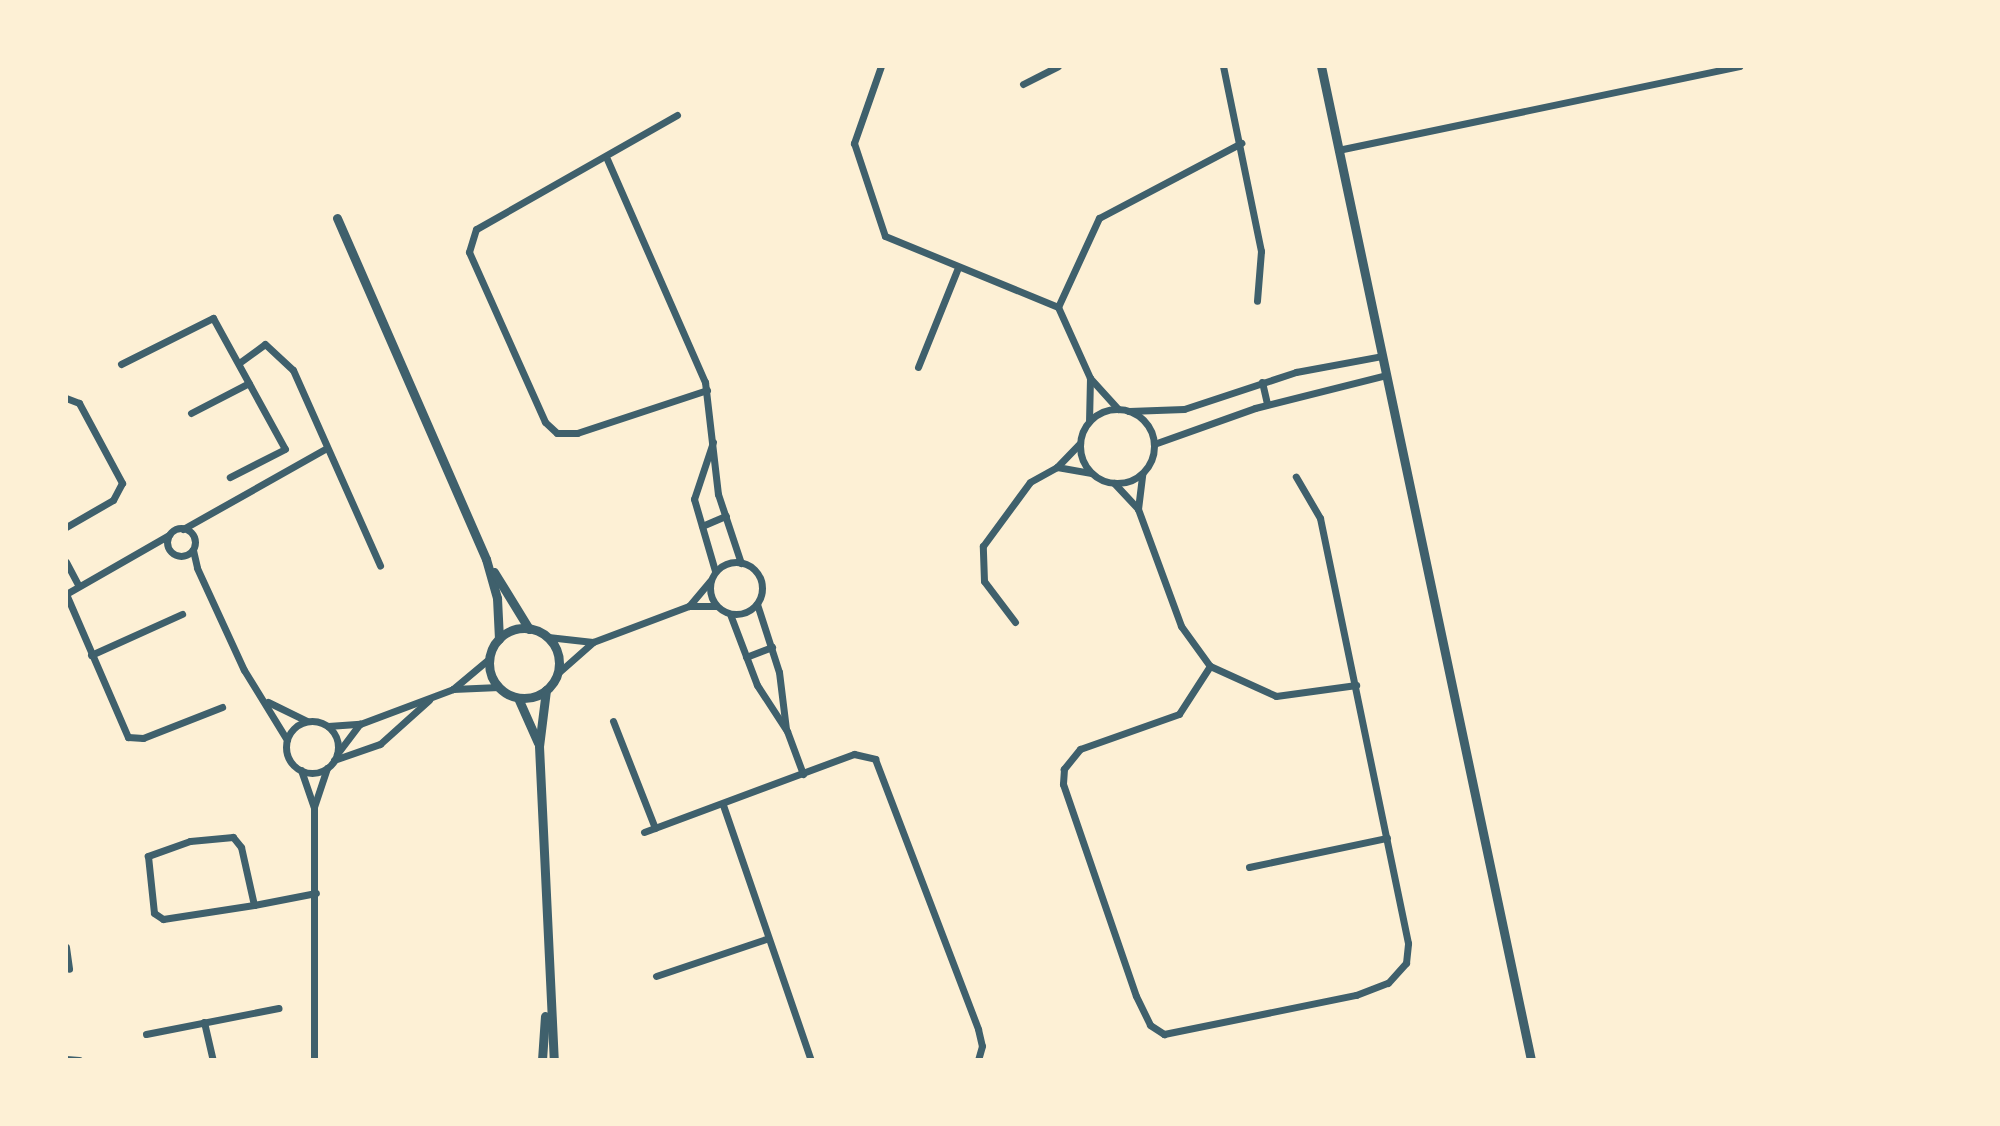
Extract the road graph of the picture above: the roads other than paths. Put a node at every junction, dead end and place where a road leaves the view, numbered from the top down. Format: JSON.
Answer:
{"nodes":[{"id":1,"x":881,"y":66,"type":"edge"},
{"id":2,"x":1058,"y":66,"type":"edge"},
{"id":3,"x":1223,"y":66,"type":"edge"},
{"id":4,"x":1321,"y":66,"type":"edge"},
{"id":5,"x":1739,"y":66,"type":"edge"},
{"id":6,"x":1023,"y":84,"type":"dead end"},
{"id":7,"x":677,"y":115,"type":"dead end"},
{"id":8,"x":1241,"y":143,"type":"junction"},
{"id":9,"x":1338,"y":150,"type":"junction"},
{"id":10,"x":607,"y":159,"type":"junction"},
{"id":11,"x":337,"y":218,"type":"dead end"},
{"id":12,"x":957,"y":270,"type":"junction"},
{"id":13,"x":1257,"y":301,"type":"dead end"},
{"id":14,"x":1058,"y":307,"type":"junction"},
{"id":15,"x":1382,"y":356,"type":"junction"},
{"id":16,"x":239,"y":363,"type":"junction"},
{"id":17,"x":121,"y":364,"type":"dead end"},
{"id":18,"x":918,"y":367,"type":"dead end"},
{"id":19,"x":1386,"y":375,"type":"junction"},
{"id":20,"x":1090,"y":378,"type":"junction"},
{"id":21,"x":1262,"y":382,"type":"junction"},
{"id":22,"x":249,"y":383,"type":"junction"},
{"id":23,"x":707,"y":390,"type":"junction"},
{"id":24,"x":66,"y":398,"type":"edge"},
{"id":25,"x":1267,"y":404,"type":"junction"},
{"id":26,"x":1118,"y":409,"type":"junction"},
{"id":27,"x":1129,"y":411,"type":"junction"},
{"id":28,"x":191,"y":413,"type":"dead end"},
{"id":29,"x":1089,"y":421,"type":"junction"},
{"id":30,"x":714,"y":440,"type":"junction"},
{"id":31,"x":1080,"y":443,"type":"junction"},
{"id":32,"x":1154,"y":444,"type":"junction"},
{"id":33,"x":327,"y":448,"type":"junction"},
{"id":34,"x":1057,"y":467,"type":"junction"},
{"id":35,"x":1091,"y":473,"type":"junction"},
{"id":36,"x":1142,"y":474,"type":"junction"},
{"id":37,"x":230,"y":477,"type":"dead end"},
{"id":38,"x":1296,"y":477,"type":"dead end"},
{"id":39,"x":1114,"y":483,"type":"junction"},
{"id":40,"x":1138,"y":509,"type":"junction"},
{"id":41,"x":726,"y":516,"type":"junction"},
{"id":42,"x":201,"y":517,"type":"junction"},
{"id":43,"x":702,"y":526,"type":"junction"},
{"id":44,"x":66,"y":527,"type":"edge"},
{"id":45,"x":183,"y":529,"type":"junction"},
{"id":46,"x":169,"y":535,"type":"junction"},
{"id":47,"x":194,"y":537,"type":"junction"},
{"id":48,"x":150,"y":550,"type":"junction"},
{"id":49,"x":169,"y":550,"type":"junction"},
{"id":50,"x":193,"y":550,"type":"junction"},
{"id":51,"x":183,"y":556,"type":"junction"},
{"id":52,"x":486,"y":559,"type":"junction"},
{"id":53,"x":66,"y":562,"type":"edge"},
{"id":54,"x":741,"y":563,"type":"junction"},
{"id":55,"x":380,"y":565,"type":"dead end"},
{"id":56,"x":197,"y":568,"type":"junction"},
{"id":57,"x":715,"y":571,"type":"junction"},
{"id":58,"x":710,"y":581,"type":"junction"},
{"id":59,"x":79,"y":586,"type":"junction"},
{"id":60,"x":66,"y":594,"type":"edge"},
{"id":61,"x":757,"y":604,"type":"junction"},
{"id":62,"x":689,"y":606,"type":"junction"},
{"id":63,"x":716,"y":606,"type":"junction"},
{"id":64,"x":182,"y":614,"type":"dead end"},
{"id":65,"x":730,"y":614,"type":"junction"},
{"id":66,"x":1015,"y":622,"type":"dead end"},
{"id":67,"x":529,"y":629,"type":"junction"},
{"id":68,"x":548,"y":637,"type":"junction"},
{"id":69,"x":499,"y":639,"type":"junction"},
{"id":70,"x":593,"y":642,"type":"junction"},
{"id":71,"x":772,"y":647,"type":"junction"},
{"id":72,"x":91,"y":655,"type":"junction"},
{"id":73,"x":746,"y":657,"type":"junction"},
{"id":74,"x":490,"y":658,"type":"junction"},
{"id":75,"x":1210,"y":666,"type":"junction"},
{"id":76,"x":558,"y":673,"type":"junction"},
{"id":77,"x":1356,"y":685,"type":"junction"},
{"id":78,"x":499,"y":687,"type":"junction"},
{"id":79,"x":453,"y":689,"type":"junction"},
{"id":80,"x":546,"y":690,"type":"junction"},
{"id":81,"x":430,"y":698,"type":"junction"},
{"id":82,"x":518,"y":698,"type":"junction"},
{"id":83,"x":266,"y":701,"type":"junction"},
{"id":84,"x":222,"y":707,"type":"dead end"},
{"id":85,"x":309,"y":721,"type":"junction"},
{"id":86,"x":613,"y":721,"type":"dead end"},
{"id":87,"x":360,"y":724,"type":"junction"},
{"id":88,"x":328,"y":726,"type":"junction"},
{"id":89,"x":787,"y":731,"type":"junction"},
{"id":90,"x":287,"y":740,"type":"junction"},
{"id":91,"x":539,"y":746,"type":"junction"},
{"id":92,"x":335,"y":758,"type":"junction"},
{"id":93,"x":327,"y":768,"type":"junction"},
{"id":94,"x":301,"y":770,"type":"junction"},
{"id":95,"x":803,"y":774,"type":"junction"},
{"id":96,"x":723,"y":805,"type":"junction"},
{"id":97,"x":314,"y":807,"type":"junction"},
{"id":98,"x":655,"y":828,"type":"junction"},
{"id":99,"x":644,"y":832,"type":"dead end"},
{"id":100,"x":1387,"y":838,"type":"junction"},
{"id":101,"x":1249,"y":867,"type":"dead end"},
{"id":102,"x":316,"y":893,"type":"junction"},
{"id":103,"x":254,"y":905,"type":"junction"},
{"id":104,"x":766,"y":939,"type":"junction"},
{"id":105,"x":66,"y":947,"type":"edge"},
{"id":106,"x":69,"y":969,"type":"dead end"},
{"id":107,"x":656,"y":976,"type":"dead end"},
{"id":108,"x":547,"y":992,"type":"junction"},
{"id":109,"x":278,"y":1008,"type":"dead end"},
{"id":110,"x":204,"y":1022,"type":"junction"},
{"id":111,"x":146,"y":1034,"type":"dead end"},
{"id":112,"x":66,"y":1059,"type":"edge"},
{"id":113,"x":79,"y":1060,"type":"edge"},
{"id":114,"x":213,"y":1060,"type":"edge"},
{"id":115,"x":314,"y":1060,"type":"edge"},
{"id":116,"x":542,"y":1060,"type":"edge"},
{"id":117,"x":554,"y":1060,"type":"edge"},
{"id":118,"x":811,"y":1060,"type":"edge"},
{"id":119,"x":978,"y":1060,"type":"edge"},
{"id":120,"x":1531,"y":1060,"type":"edge"}],
"edges":[{"from":1,"to":12,"type":"street"},
{"from":2,"to":6,"type":"street"},
{"from":3,"to":8,"type":"street"},
{"from":4,"to":9,"type":"street"},
{"from":5,"to":9,"type":"street"},
{"from":7,"to":10,"type":"street"},
{"from":8,"to":13,"type":"street"},
{"from":8,"to":14,"type":"street"},
{"from":9,"to":15,"type":"street"},
{"from":10,"to":23,"type":"street"},
{"from":10,"to":23,"type":"street"},
{"from":11,"to":52,"type":"street"},
{"from":12,"to":14,"type":"street"},
{"from":12,"to":18,"type":"street"},
{"from":14,"to":20,"type":"street"},
{"from":15,"to":19,"type":"street"},
{"from":15,"to":21,"type":"street"},
{"from":16,"to":17,"type":"street"},
{"from":16,"to":22,"type":"street"},
{"from":16,"to":33,"type":"street"},
{"from":19,"to":25,"type":"street"},
{"from":19,"to":120,"type":"street"},
{"from":20,"to":26,"type":"street"},
{"from":20,"to":29,"type":"street"},
{"from":21,"to":25,"type":"street"},
{"from":21,"to":27,"type":"street"},
{"from":22,"to":28,"type":"street"},
{"from":22,"to":37,"type":"street"},
{"from":23,"to":30,"type":"street"},
{"from":24,"to":44,"type":"street"},
{"from":25,"to":32,"type":"street"},
{"from":26,"to":27,"type":"street"},
{"from":26,"to":29,"type":"street"},
{"from":27,"to":32,"type":"street"},
{"from":29,"to":31,"type":"street"},
{"from":30,"to":41,"type":"street"},
{"from":30,"to":43,"type":"street"},
{"from":31,"to":34,"type":"street"},
{"from":31,"to":35,"type":"street"},
{"from":32,"to":36,"type":"street"},
{"from":33,"to":42,"type":"street"},
{"from":33,"to":55,"type":"street"},
{"from":34,"to":35,"type":"street"},
{"from":34,"to":66,"type":"street"},
{"from":35,"to":39,"type":"street"},
{"from":36,"to":39,"type":"street"},
{"from":36,"to":40,"type":"street"},
{"from":38,"to":77,"type":"street"},
{"from":39,"to":40,"type":"street"},
{"from":40,"to":75,"type":"street"},
{"from":41,"to":43,"type":"street"},
{"from":41,"to":54,"type":"street"},
{"from":42,"to":45,"type":"street"},
{"from":42,"to":47,"type":"street"},
{"from":43,"to":57,"type":"street"},
{"from":45,"to":46,"type":"street"},
{"from":45,"to":47,"type":"street"},
{"from":46,"to":48,"type":"street"},
{"from":46,"to":49,"type":"street"},
{"from":47,"to":50,"type":"street"},
{"from":48,"to":49,"type":"street"},
{"from":48,"to":59,"type":"street"},
{"from":49,"to":51,"type":"street"},
{"from":50,"to":51,"type":"street"},
{"from":50,"to":56,"type":"street"},
{"from":51,"to":56,"type":"street"},
{"from":52,"to":67,"type":"street"},
{"from":52,"to":69,"type":"street"},
{"from":53,"to":59,"type":"street"},
{"from":54,"to":57,"type":"street"},
{"from":54,"to":61,"type":"street"},
{"from":56,"to":83,"type":"street"},
{"from":57,"to":58,"type":"street"},
{"from":58,"to":62,"type":"street"},
{"from":58,"to":63,"type":"street"},
{"from":59,"to":60,"type":"street"},
{"from":60,"to":72,"type":"street"},
{"from":61,"to":65,"type":"street"},
{"from":61,"to":71,"type":"street"},
{"from":62,"to":63,"type":"street"},
{"from":62,"to":70,"type":"street"},
{"from":63,"to":65,"type":"street"},
{"from":64,"to":72,"type":"street"},
{"from":65,"to":73,"type":"street"},
{"from":67,"to":68,"type":"street"},
{"from":67,"to":69,"type":"street"},
{"from":68,"to":70,"type":"street"},
{"from":68,"to":76,"type":"street"},
{"from":69,"to":74,"type":"street"},
{"from":70,"to":76,"type":"street"},
{"from":71,"to":73,"type":"street"},
{"from":71,"to":89,"type":"street"},
{"from":72,"to":84,"type":"street"},
{"from":73,"to":89,"type":"street"},
{"from":74,"to":78,"type":"street"},
{"from":74,"to":79,"type":"street"},
{"from":75,"to":77,"type":"street"},
{"from":75,"to":100,"type":"street"},
{"from":76,"to":80,"type":"street"},
{"from":77,"to":100,"type":"street"},
{"from":78,"to":79,"type":"street"},
{"from":78,"to":82,"type":"street"},
{"from":79,"to":81,"type":"street"},
{"from":80,"to":82,"type":"street"},
{"from":80,"to":91,"type":"street"},
{"from":81,"to":87,"type":"street"},
{"from":81,"to":92,"type":"street"},
{"from":82,"to":91,"type":"street"},
{"from":83,"to":85,"type":"street"},
{"from":83,"to":90,"type":"street"},
{"from":85,"to":88,"type":"street"},
{"from":85,"to":90,"type":"street"},
{"from":86,"to":98,"type":"street"},
{"from":87,"to":88,"type":"street"},
{"from":87,"to":92,"type":"street"},
{"from":88,"to":92,"type":"street"},
{"from":89,"to":95,"type":"street"},
{"from":90,"to":94,"type":"street"},
{"from":91,"to":108,"type":"street"},
{"from":92,"to":93,"type":"street"},
{"from":93,"to":94,"type":"street"},
{"from":93,"to":97,"type":"street"},
{"from":94,"to":97,"type":"street"},
{"from":95,"to":96,"type":"street"},
{"from":95,"to":119,"type":"street"},
{"from":96,"to":98,"type":"street"},
{"from":96,"to":104,"type":"street"},
{"from":97,"to":102,"type":"street"},
{"from":98,"to":99,"type":"street"},
{"from":100,"to":101,"type":"street"},
{"from":102,"to":103,"type":"street"},
{"from":102,"to":115,"type":"street"},
{"from":103,"to":103,"type":"street"},
{"from":104,"to":107,"type":"street"},
{"from":104,"to":118,"type":"street"},
{"from":105,"to":106,"type":"street"},
{"from":108,"to":116,"type":"street"},
{"from":108,"to":117,"type":"street"},
{"from":109,"to":110,"type":"street"},
{"from":110,"to":111,"type":"street"},
{"from":110,"to":114,"type":"street"},
{"from":112,"to":113,"type":"street"}]}
